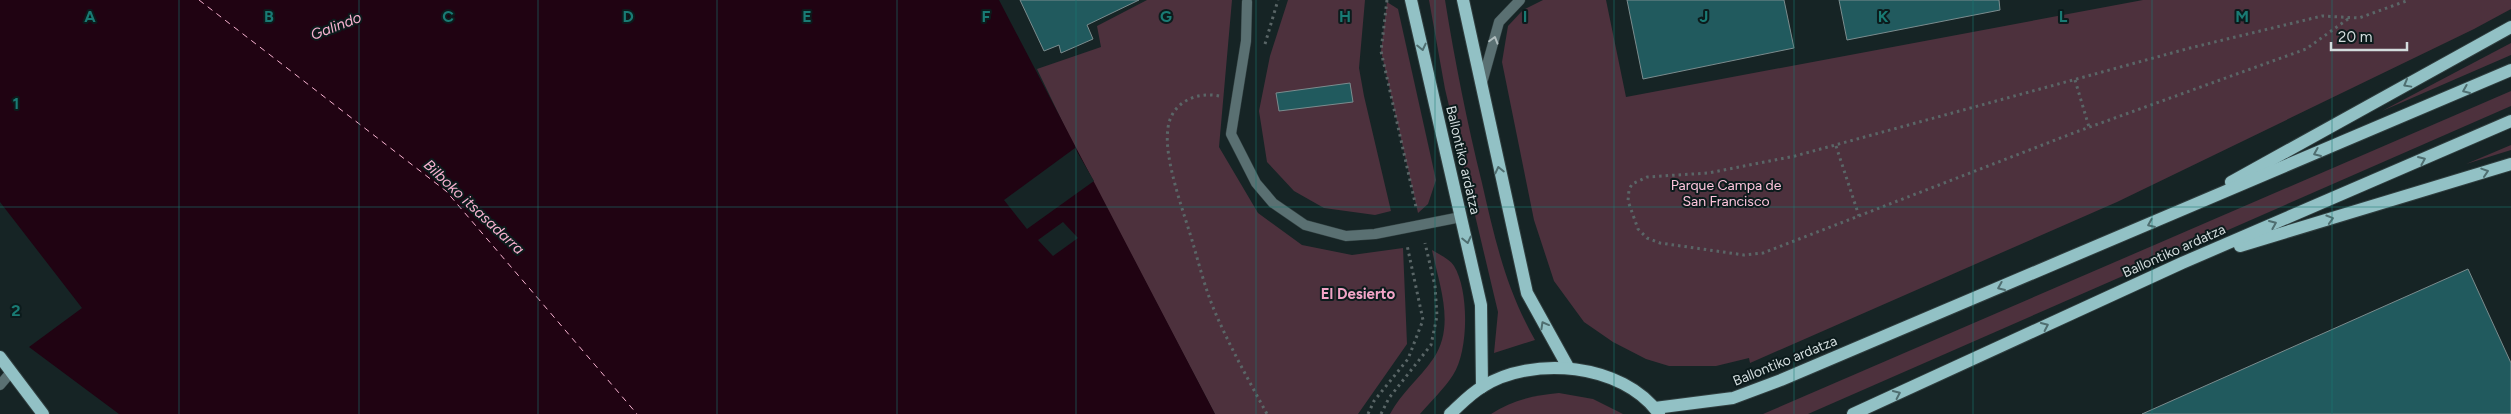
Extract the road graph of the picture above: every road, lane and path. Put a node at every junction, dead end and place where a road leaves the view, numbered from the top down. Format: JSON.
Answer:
{"nodes":[{"id":1,"x":1278,"y":0,"type":"edge"},
{"id":2,"x":1411,"y":0,"type":"edge"},
{"id":3,"x":1463,"y":0,"type":"edge"},
{"id":4,"x":1520,"y":0,"type":"edge"},
{"id":5,"x":2409,"y":0,"type":"edge"},
{"id":6,"x":1247,"y":2,"type":"dead end"},
{"id":7,"x":2348,"y":19,"type":"junction"},
{"id":8,"x":2511,"y":27,"type":"edge"},
{"id":9,"x":1263,"y":52,"type":"dead end"},
{"id":10,"x":2511,"y":70,"type":"edge"},
{"id":11,"x":2075,"y":80,"type":"junction"},
{"id":12,"x":1481,"y":86,"type":"junction"},
{"id":13,"x":1235,"y":99,"type":"junction"},
{"id":14,"x":2511,"y":121,"type":"edge"},
{"id":15,"x":2089,"y":127,"type":"junction"},
{"id":16,"x":1836,"y":146,"type":"junction"},
{"id":17,"x":2511,"y":164,"type":"edge"},
{"id":18,"x":1859,"y":216,"type":"junction"},
{"id":19,"x":2169,"y":216,"type":"junction"},
{"id":20,"x":1461,"y":217,"type":"junction"},
{"id":21,"x":1404,"y":229,"type":"junction"},
{"id":22,"x":2182,"y":263,"type":"junction"},
{"id":23,"x":0,"y":357,"type":"edge"},
{"id":24,"x":1568,"y":367,"type":"junction"},
{"id":25,"x":12,"y":372,"type":"junction"},
{"id":26,"x":0,"y":385,"type":"edge"},
{"id":27,"x":1482,"y":386,"type":"junction"},
{"id":28,"x":1657,"y":411,"type":"edge"},
{"id":29,"x":43,"y":414,"type":"edge"},
{"id":30,"x":1267,"y":414,"type":"edge"},
{"id":31,"x":1368,"y":414,"type":"edge"},
{"id":32,"x":1450,"y":414,"type":"edge"},
{"id":33,"x":1853,"y":414,"type":"edge"}],
"edges":[{"from":1,"to":9,"type":"path"},
{"from":2,"to":20,"type":"main road","name":"Ballontiko ardatza","one_way":true},
{"from":3,"to":12,"type":"main road"},
{"from":12,"to":4,"type":"street","one_way":true},
{"from":5,"to":7,"type":"path"},
{"from":6,"to":13,"type":"street"},
{"from":7,"to":11,"type":"path"},
{"from":7,"to":15,"type":"path"},
{"from":8,"to":19,"type":"main road","name":"Ballontiko ardatza","one_way":true},
{"from":10,"to":19,"type":"main road","name":"Ballontiko ardatza","one_way":true},
{"from":11,"to":15,"type":"path"},
{"from":11,"to":16,"type":"path"},
{"from":24,"to":12,"type":"main road","one_way":true},
{"from":13,"to":21,"type":"street"},
{"from":13,"to":30,"type":"path"},
{"from":22,"to":14,"type":"main road","name":"Ballontiko ardatza","one_way":true},
{"from":15,"to":18,"type":"path"},
{"from":16,"to":18,"type":"path"},
{"from":16,"to":18,"type":"path"},
{"from":22,"to":17,"type":"main road","one_way":true},
{"from":19,"to":28,"type":"main road","name":"Ballontiko ardatza","one_way":true},
{"from":20,"to":21,"type":"street"},
{"from":20,"to":27,"type":"main road","name":"Ballontiko ardatza","one_way":true},
{"from":21,"to":31,"type":"path"},
{"from":33,"to":22,"type":"main road","name":"Ballontiko ardatza","one_way":true},
{"from":23,"to":25,"type":"main road"},
{"from":24,"to":27,"type":"main road","name":"Ballontiko ardatza"},
{"from":24,"to":28,"type":"main road","name":"Ballontiko ardatza"},
{"from":25,"to":26,"type":"street"},
{"from":25,"to":29,"type":"main road"},
{"from":27,"to":32,"type":"main road","name":"Ballontiko ardatza"}]}
